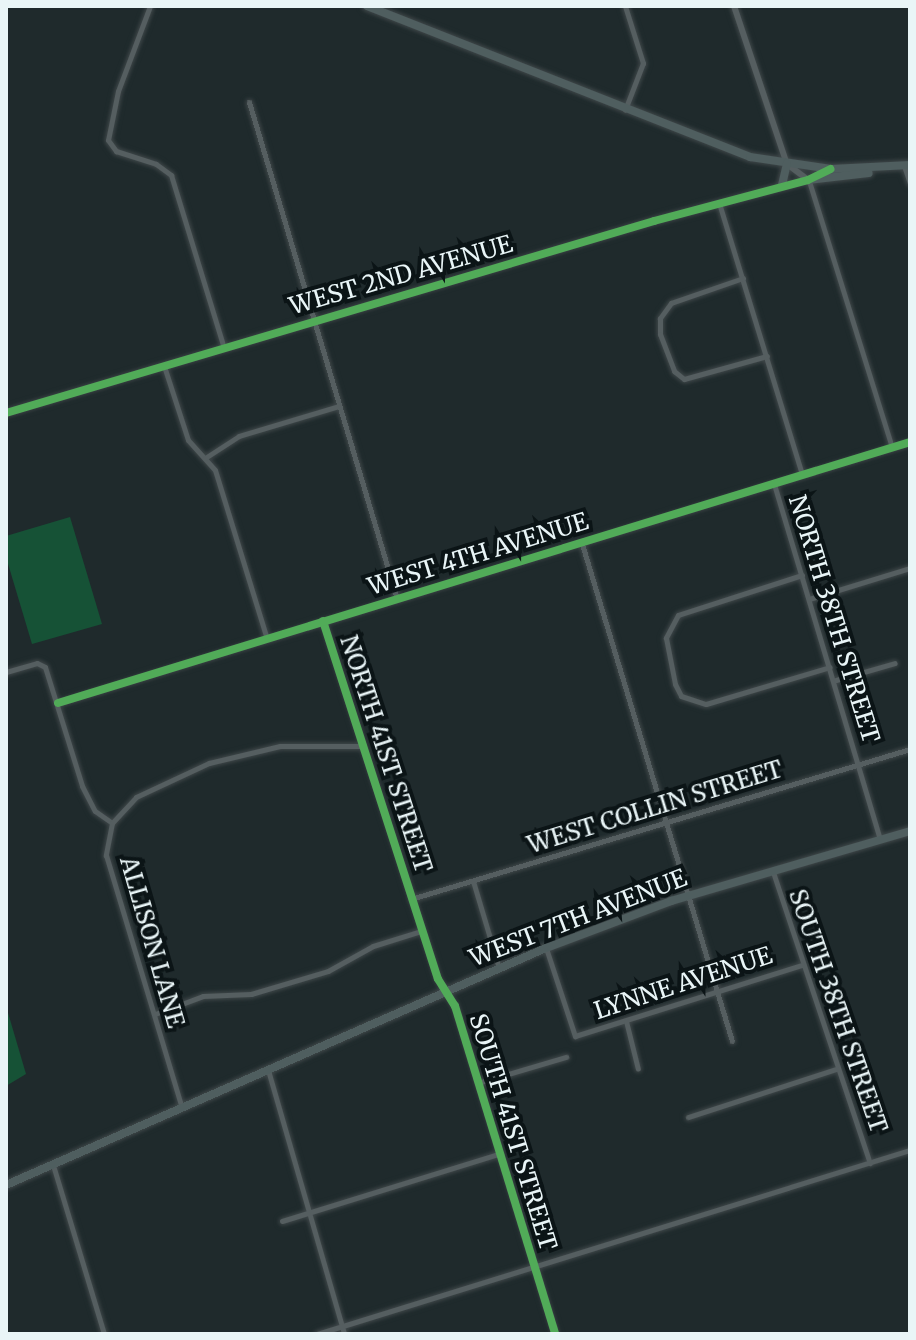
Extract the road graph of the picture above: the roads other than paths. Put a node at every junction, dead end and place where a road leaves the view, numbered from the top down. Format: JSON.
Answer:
{"nodes":[{"id":1,"x":150,"y":6,"type":"edge"},
{"id":2,"x":367,"y":6,"type":"edge"},
{"id":3,"x":625,"y":6,"type":"edge"},
{"id":4,"x":734,"y":6,"type":"edge"},
{"id":5,"x":249,"y":102,"type":"dead end"},
{"id":6,"x":625,"y":111,"type":"junction"},
{"id":7,"x":787,"y":164,"type":"junction"},
{"id":8,"x":907,"y":166,"type":"edge"},
{"id":9,"x":831,"y":169,"type":"junction"},
{"id":10,"x":877,"y":170,"type":"junction"},
{"id":11,"x":808,"y":180,"type":"junction"},
{"id":12,"x":910,"y":183,"type":"edge"},
{"id":13,"x":782,"y":185,"type":"junction"},
{"id":14,"x":719,"y":203,"type":"junction"},
{"id":15,"x":743,"y":278,"type":"junction"},
{"id":16,"x":314,"y":320,"type":"junction"},
{"id":17,"x":224,"y":348,"type":"junction"},
{"id":18,"x":767,"y":356,"type":"junction"},
{"id":19,"x":164,"y":366,"type":"junction"},
{"id":20,"x":339,"y":406,"type":"junction"},
{"id":21,"x":6,"y":413,"type":"edge"},
{"id":22,"x":910,"y":442,"type":"edge"},
{"id":23,"x":892,"y":447,"type":"junction"},
{"id":24,"x":205,"y":458,"type":"junction"},
{"id":25,"x":802,"y":475,"type":"junction"},
{"id":26,"x":774,"y":484,"type":"junction"},
{"id":27,"x":582,"y":544,"type":"junction"},
{"id":28,"x":910,"y":568,"type":"edge"},
{"id":29,"x":802,"y":575,"type":"junction"},
{"id":30,"x":397,"y":599,"type":"junction"},
{"id":31,"x":809,"y":599,"type":"junction"},
{"id":32,"x":323,"y":621,"type":"junction"},
{"id":33,"x":267,"y":639,"type":"junction"},
{"id":34,"x":895,"y":663,"type":"dead end"},
{"id":35,"x":830,"y":667,"type":"junction"},
{"id":36,"x":6,"y":672,"type":"edge"},
{"id":37,"x":836,"y":680,"type":"junction"},
{"id":38,"x":58,"y":703,"type":"junction"},
{"id":39,"x":363,"y":746,"type":"junction"},
{"id":40,"x":910,"y":749,"type":"edge"},
{"id":41,"x":860,"y":765,"type":"junction"},
{"id":42,"x":667,"y":821,"type":"junction"},
{"id":43,"x":112,"y":823,"type":"junction"},
{"id":44,"x":910,"y":831,"type":"edge"},
{"id":45,"x":880,"y":839,"type":"junction"},
{"id":46,"x":773,"y":872,"type":"junction"},
{"id":47,"x":473,"y":881,"type":"junction"},
{"id":48,"x":690,"y":895,"type":"junction"},
{"id":49,"x":411,"y":899,"type":"junction"},
{"id":50,"x":421,"y":931,"type":"junction"},
{"id":51,"x":546,"y":948,"type":"junction"},
{"id":52,"x":802,"y":965,"type":"junction"},
{"id":53,"x":499,"y":968,"type":"junction"},
{"id":54,"x":719,"y":991,"type":"junction"},
{"id":55,"x":445,"y":993,"type":"junction"},
{"id":56,"x":155,"y":1014,"type":"junction"},
{"id":57,"x":626,"y":1021,"type":"junction"},
{"id":58,"x":732,"y":1041,"type":"dead end"},
{"id":59,"x":566,"y":1057,"type":"dead end"},
{"id":60,"x":268,"y":1069,"type":"junction"},
{"id":61,"x":638,"y":1069,"type":"dead end"},
{"id":62,"x":836,"y":1069,"type":"junction"},
{"id":63,"x":478,"y":1083,"type":"junction"},
{"id":64,"x":182,"y":1108,"type":"junction"},
{"id":65,"x":688,"y":1117,"type":"dead end"},
{"id":66,"x":910,"y":1150,"type":"edge"},
{"id":67,"x":498,"y":1154,"type":"junction"},
{"id":68,"x":870,"y":1163,"type":"junction"},
{"id":69,"x":53,"y":1165,"type":"junction"},
{"id":70,"x":6,"y":1185,"type":"edge"},
{"id":71,"x":310,"y":1213,"type":"junction"},
{"id":72,"x":282,"y":1221,"type":"dead end"},
{"id":73,"x":533,"y":1265,"type":"junction"},
{"id":74,"x":341,"y":1326,"type":"junction"},
{"id":75,"x":104,"y":1334,"type":"edge"},
{"id":76,"x":317,"y":1334,"type":"edge"},
{"id":77,"x":344,"y":1334,"type":"edge"},
{"id":78,"x":555,"y":1334,"type":"edge"}],
"edges":[{"from":1,"to":17,"type":"street"},
{"from":2,"to":6,"type":"main road"},
{"from":3,"to":6,"type":"street"},
{"from":4,"to":7,"type":"street"},
{"from":5,"to":16,"type":"street"},
{"from":6,"to":7,"type":"main road"},
{"from":7,"to":9,"type":"main road"},
{"from":7,"to":11,"type":"street"},
{"from":7,"to":13,"type":"main road"},
{"from":8,"to":10,"type":"main road"},
{"from":8,"to":12,"type":"street"},
{"from":9,"to":10,"type":"main road"},
{"from":9,"to":11,"type":"street","name":"WEST 2ND AVENUE"},
{"from":10,"to":11,"type":"main road"},
{"from":11,"to":13,"type":"street","name":"WEST 2ND AVENUE"},
{"from":11,"to":23,"type":"street"},
{"from":13,"to":14,"type":"street","name":"WEST 2ND AVENUE"},
{"from":14,"to":15,"type":"street","name":"NORTH 38TH STREET"},
{"from":14,"to":16,"type":"street","name":"WEST 2ND AVENUE"},
{"from":15,"to":18,"type":"street","name":"NORTH 38TH STREET"},
{"from":15,"to":18,"type":"street"},
{"from":16,"to":17,"type":"street","name":"WEST 2ND AVENUE"},
{"from":16,"to":20,"type":"street"},
{"from":17,"to":19,"type":"street","name":"WEST 2ND AVENUE"},
{"from":18,"to":25,"type":"street","name":"NORTH 38TH STREET"},
{"from":19,"to":21,"type":"street","name":"WEST 2ND AVENUE"},
{"from":19,"to":24,"type":"street"},
{"from":20,"to":24,"type":"street"},
{"from":20,"to":30,"type":"street"},
{"from":22,"to":23,"type":"street","name":"WEST 4TH AVENUE"},
{"from":23,"to":25,"type":"street","name":"WEST 4TH AVENUE"},
{"from":24,"to":33,"type":"street"},
{"from":25,"to":26,"type":"street","name":"WEST 4TH AVENUE"},
{"from":26,"to":27,"type":"street","name":"WEST 4TH AVENUE"},
{"from":26,"to":29,"type":"street","name":"NORTH 38TH STREET"},
{"from":27,"to":30,"type":"street","name":"WEST 4TH AVENUE"},
{"from":27,"to":42,"type":"street"},
{"from":28,"to":31,"type":"street"},
{"from":29,"to":31,"type":"street","name":"NORTH 38TH STREET"},
{"from":29,"to":35,"type":"street"},
{"from":30,"to":32,"type":"street","name":"WEST 4TH AVENUE"},
{"from":31,"to":35,"type":"street","name":"NORTH 38TH STREET"},
{"from":32,"to":33,"type":"street","name":"WEST 4TH AVENUE"},
{"from":32,"to":39,"type":"street","name":"NORTH 41ST STREET"},
{"from":33,"to":38,"type":"street","name":"WEST 4TH AVENUE"},
{"from":34,"to":37,"type":"street"},
{"from":35,"to":37,"type":"street","name":"NORTH 38TH STREET"},
{"from":36,"to":38,"type":"street"},
{"from":37,"to":41,"type":"street","name":"NORTH 38TH STREET"},
{"from":38,"to":43,"type":"street"},
{"from":39,"to":43,"type":"street"},
{"from":39,"to":49,"type":"street","name":"NORTH 41ST STREET"},
{"from":40,"to":41,"type":"street","name":"WEST COLLIN STREET"},
{"from":41,"to":42,"type":"street","name":"WEST COLLIN STREET"},
{"from":41,"to":45,"type":"street"},
{"from":42,"to":47,"type":"street","name":"WEST COLLIN STREET"},
{"from":42,"to":48,"type":"street"},
{"from":43,"to":56,"type":"street","name":"ALLISON LANE"},
{"from":44,"to":45,"type":"main road","name":"WEST 7TH AVENUE"},
{"from":45,"to":46,"type":"main road","name":"WEST 7TH AVENUE"},
{"from":46,"to":48,"type":"main road","name":"WEST 7TH AVENUE"},
{"from":46,"to":52,"type":"street","name":"SOUTH 38TH STREET"},
{"from":47,"to":49,"type":"street","name":"WEST COLLIN STREET"},
{"from":47,"to":53,"type":"street"},
{"from":48,"to":51,"type":"main road","name":"WEST 7TH AVENUE"},
{"from":48,"to":54,"type":"street"},
{"from":49,"to":50,"type":"street","name":"SOUTH 41ST STREET"},
{"from":50,"to":55,"type":"street","name":"SOUTH 41ST STREET"},
{"from":50,"to":56,"type":"street"},
{"from":51,"to":53,"type":"main road","name":"WEST 7TH AVENUE"},
{"from":51,"to":57,"type":"street","name":"LYNNE AVENUE"},
{"from":52,"to":54,"type":"street","name":"LYNNE AVENUE"},
{"from":52,"to":62,"type":"street","name":"SOUTH 38TH STREET"},
{"from":53,"to":55,"type":"main road","name":"WEST 7TH AVENUE"},
{"from":54,"to":57,"type":"street","name":"LYNNE AVENUE"},
{"from":54,"to":58,"type":"street"},
{"from":55,"to":60,"type":"main road","name":"WEST 7TH AVENUE"},
{"from":55,"to":63,"type":"street","name":"SOUTH 41ST STREET"},
{"from":56,"to":64,"type":"street","name":"ALLISON LANE"},
{"from":57,"to":61,"type":"street"},
{"from":59,"to":63,"type":"street"},
{"from":60,"to":64,"type":"main road","name":"WEST 7TH AVENUE"},
{"from":60,"to":71,"type":"street"},
{"from":62,"to":65,"type":"street"},
{"from":62,"to":68,"type":"street","name":"SOUTH 38TH STREET"},
{"from":63,"to":67,"type":"street","name":"SOUTH 41ST STREET"},
{"from":64,"to":69,"type":"main road","name":"WEST 7TH AVENUE"},
{"from":66,"to":68,"type":"street"},
{"from":67,"to":71,"type":"street"},
{"from":67,"to":73,"type":"street","name":"SOUTH 41ST STREET"},
{"from":68,"to":73,"type":"street"},
{"from":69,"to":70,"type":"main road","name":"WEST 7TH AVENUE"},
{"from":69,"to":75,"type":"street"},
{"from":71,"to":72,"type":"street"},
{"from":71,"to":74,"type":"street"},
{"from":73,"to":74,"type":"street"},
{"from":73,"to":78,"type":"street","name":"SOUTH 41ST STREET"},
{"from":74,"to":76,"type":"street"},
{"from":74,"to":77,"type":"street"}]}
